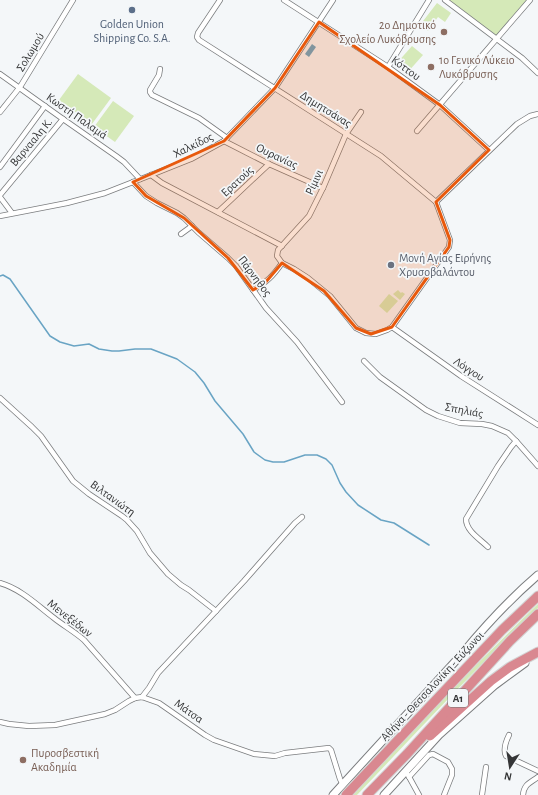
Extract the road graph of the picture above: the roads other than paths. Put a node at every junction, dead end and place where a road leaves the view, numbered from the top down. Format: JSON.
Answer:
{"nodes":[{"id":1,"x":73,"y":0,"type":"edge"},
{"id":2,"x":220,"y":0,"type":"edge"},
{"id":3,"x":284,"y":0,"type":"edge"},
{"id":4,"x":334,"y":0,"type":"edge"},
{"id":5,"x":429,"y":0,"type":"edge"},
{"id":6,"x":445,"y":0,"type":"edge"},
{"id":7,"x":530,"y":0,"type":"edge"},
{"id":8,"x":319,"y":22,"type":"junction"},
{"id":9,"x":496,"y":39,"type":"junction"},
{"id":10,"x":388,"y":67,"type":"junction"},
{"id":11,"x":160,"y":69,"type":"dead end"},
{"id":12,"x":538,"y":72,"type":"edge"},
{"id":13,"x":0,"y":74,"type":"edge"},
{"id":14,"x":20,"y":87,"type":"junction"},
{"id":15,"x":275,"y":88,"type":"junction"},
{"id":16,"x":440,"y":105,"type":"junction"},
{"id":17,"x":46,"y":106,"type":"junction"},
{"id":18,"x":0,"y":112,"type":"edge"},
{"id":19,"x":361,"y":112,"type":"dead end"},
{"id":20,"x":538,"y":114,"type":"edge"},
{"id":21,"x":63,"y":119,"type":"junction"},
{"id":22,"x":417,"y":132,"type":"dead end"},
{"id":23,"x":346,"y":134,"type":"junction"},
{"id":24,"x":225,"y":140,"type":"junction"},
{"id":25,"x":489,"y":150,"type":"junction"},
{"id":26,"x":269,"y":164,"type":"junction"},
{"id":27,"x":0,"y":167,"type":"edge"},
{"id":28,"x":151,"y":175,"type":"junction"},
{"id":29,"x":140,"y":179,"type":"junction"},
{"id":30,"x":134,"y":182,"type":"junction"},
{"id":31,"x":323,"y":188,"type":"junction"},
{"id":32,"x":0,"y":196,"type":"edge"},
{"id":33,"x":436,"y":202,"type":"junction"},
{"id":34,"x":218,"y":212,"type":"junction"},
{"id":35,"x":12,"y":213,"type":"junction"},
{"id":36,"x":0,"y":216,"type":"edge"},
{"id":37,"x":192,"y":226,"type":"junction"},
{"id":38,"x":181,"y":234,"type":"dead end"},
{"id":39,"x":282,"y":246,"type":"junction"},
{"id":40,"x":282,"y":263,"type":"junction"},
{"id":41,"x":253,"y":290,"type":"junction"},
{"id":42,"x":392,"y":327,"type":"junction"},
{"id":43,"x":364,"y":361,"type":"dead end"},
{"id":44,"x":0,"y":398,"type":"edge"},
{"id":45,"x":342,"y":402,"type":"dead end"},
{"id":46,"x":538,"y":425,"type":"edge"},
{"id":47,"x":516,"y":441,"type":"junction"},
{"id":48,"x":538,"y":466,"type":"edge"},
{"id":49,"x":302,"y":517,"type":"dead end"},
{"id":50,"x":488,"y":546,"type":"dead end"},
{"id":51,"x":538,"y":575,"type":"edge"},
{"id":52,"x":0,"y":583,"type":"edge"},
{"id":53,"x":538,"y":590,"type":"edge"},
{"id":54,"x":538,"y":596,"type":"edge"},
{"id":55,"x":524,"y":610,"type":"junction"},
{"id":56,"x":216,"y":611,"type":"junction"},
{"id":57,"x":538,"y":614,"type":"edge"},
{"id":58,"x":538,"y":652,"type":"edge"},
{"id":59,"x":142,"y":697,"type":"junction"},
{"id":60,"x":134,"y":698,"type":"junction"},
{"id":61,"x":0,"y":722,"type":"edge"},
{"id":62,"x":508,"y":735,"type":"dead end"},
{"id":63,"x":407,"y":754,"type":"junction"},
{"id":64,"x":486,"y":767,"type":"dead end"},
{"id":65,"x":538,"y":771,"type":"edge"},
{"id":66,"x":407,"y":774,"type":"junction"},
{"id":67,"x":538,"y":777,"type":"edge"},
{"id":68,"x":343,"y":785,"type":"junction"},
{"id":69,"x":333,"y":795,"type":"edge"},
{"id":70,"x":346,"y":795,"type":"edge"},
{"id":71,"x":367,"y":795,"type":"edge"},
{"id":72,"x":384,"y":795,"type":"edge"},
{"id":73,"x":419,"y":795,"type":"edge"},
{"id":74,"x":444,"y":795,"type":"edge"},
{"id":75,"x":482,"y":795,"type":"edge"},
{"id":76,"x":523,"y":795,"type":"edge"}],
"edges":[{"from":1,"to":14,"type":"street","name":"Σολωμού"},
{"from":2,"to":15,"type":"street","name":"Δημητσάνας"},
{"from":3,"to":8,"type":"street","name":"Κόττου"},
{"from":4,"to":8,"type":"street","name":"Χαλκίδος"},
{"from":5,"to":10,"type":"street"},
{"from":6,"to":9,"type":"street"},
{"from":7,"to":9,"type":"street"},
{"from":8,"to":10,"type":"street","name":"Κόττου"},
{"from":8,"to":15,"type":"street","name":"Χαλκίδος"},
{"from":9,"to":12,"type":"street"},
{"from":9,"to":16,"type":"street"},
{"from":10,"to":16,"type":"street","name":"Κόττου"},
{"from":11,"to":24,"type":"street","name":"Ουρανίας"},
{"from":13,"to":14,"type":"street","name":"Κωστή Παλαμά"},
{"from":14,"to":17,"type":"street","name":"Κωστή Παλαμά"},
{"from":14,"to":18,"type":"street","name":"Σολωμού"},
{"from":15,"to":23,"type":"street","name":"Δημητσάνας"},
{"from":15,"to":24,"type":"street","name":"Χαλκίδος"},
{"from":16,"to":22,"type":"street"},
{"from":16,"to":25,"type":"street","name":"Κόττου"},
{"from":17,"to":21,"type":"street","name":"Κωστή Παλαμά"},
{"from":17,"to":27,"type":"street"},
{"from":19,"to":23,"type":"street","name":"Ρίμινι"},
{"from":20,"to":25,"type":"street"},
{"from":21,"to":29,"type":"street","name":"Κωστή Παλαμά"},
{"from":21,"to":32,"type":"street","name":"Βαρνααλη Κ."},
{"from":23,"to":31,"type":"street","name":"Ρίμινι"},
{"from":23,"to":33,"type":"street","name":"Δημητσάνας"},
{"from":24,"to":26,"type":"street","name":"Ουρανίας"},
{"from":24,"to":28,"type":"street","name":"Χαλκίδος"},
{"from":25,"to":33,"type":"street"},
{"from":26,"to":31,"type":"street","name":"Ουρανίας"},
{"from":26,"to":34,"type":"street","name":"Ερατούς"},
{"from":28,"to":29,"type":"street","name":"Χαλκίδος"},
{"from":28,"to":34,"type":"street"},
{"from":29,"to":30,"type":"street","name":"Χαλκίδος"},
{"from":30,"to":35,"type":"street","name":"Χαλκίδος"},
{"from":30,"to":37,"type":"street","name":"Πάρνηθος"},
{"from":31,"to":39,"type":"street","name":"Ρίμινι"},
{"from":32,"to":35,"type":"street"},
{"from":33,"to":42,"type":"street"},
{"from":34,"to":39,"type":"street"},
{"from":35,"to":36,"type":"street","name":"Χαλκίδος"},
{"from":37,"to":38,"type":"street"},
{"from":37,"to":41,"type":"street","name":"Πάρνηθος"},
{"from":39,"to":40,"type":"street","name":"Ρίμινι"},
{"from":40,"to":41,"type":"street"},
{"from":40,"to":42,"type":"street"},
{"from":41,"to":45,"type":"street","name":"Πάρνηθος"},
{"from":42,"to":46,"type":"street","name":"Λόγγου"},
{"from":43,"to":47,"type":"street","name":"Σπηλιάς"},
{"from":44,"to":56,"type":"street","name":"Βιλτανιώτη"},
{"from":47,"to":48,"type":"street","name":"Σπηλιάς"},
{"from":47,"to":50,"type":"street"},
{"from":49,"to":56,"type":"street"},
{"from":51,"to":68,"type":"main road"},
{"from":52,"to":60,"type":"street","name":"Μενεξέδων"},
{"from":53,"to":55,"type":"highway"},
{"from":54,"to":55,"type":"highway","name":"Αθήνα - Θεσσαλονίκη - Εύζωνοι","number":"Α1"},
{"from":55,"to":70,"type":"highway","name":"Αθήνα - Θεσσαλονίκη - Εύζωνοι","number":"Α1"},
{"from":56,"to":59,"type":"street"},
{"from":57,"to":63,"type":"highway","number":"Α1"},
{"from":58,"to":63,"type":"highway"},
{"from":58,"to":66,"type":"main road"},
{"from":59,"to":60,"type":"street","name":"Μάτσα"},
{"from":59,"to":68,"type":"street","name":"Μάτσα"},
{"from":60,"to":61,"type":"street","name":"Μάτσα"},
{"from":62,"to":65,"type":"street"},
{"from":63,"to":71,"type":"highway","number":"Α1"},
{"from":64,"to":75,"type":"street"},
{"from":66,"to":72,"type":"main road"},
{"from":66,"to":73,"type":"street"},
{"from":66,"to":74,"type":"street"},
{"from":67,"to":76,"type":"street"},
{"from":68,"to":69,"type":"main road"}]}
